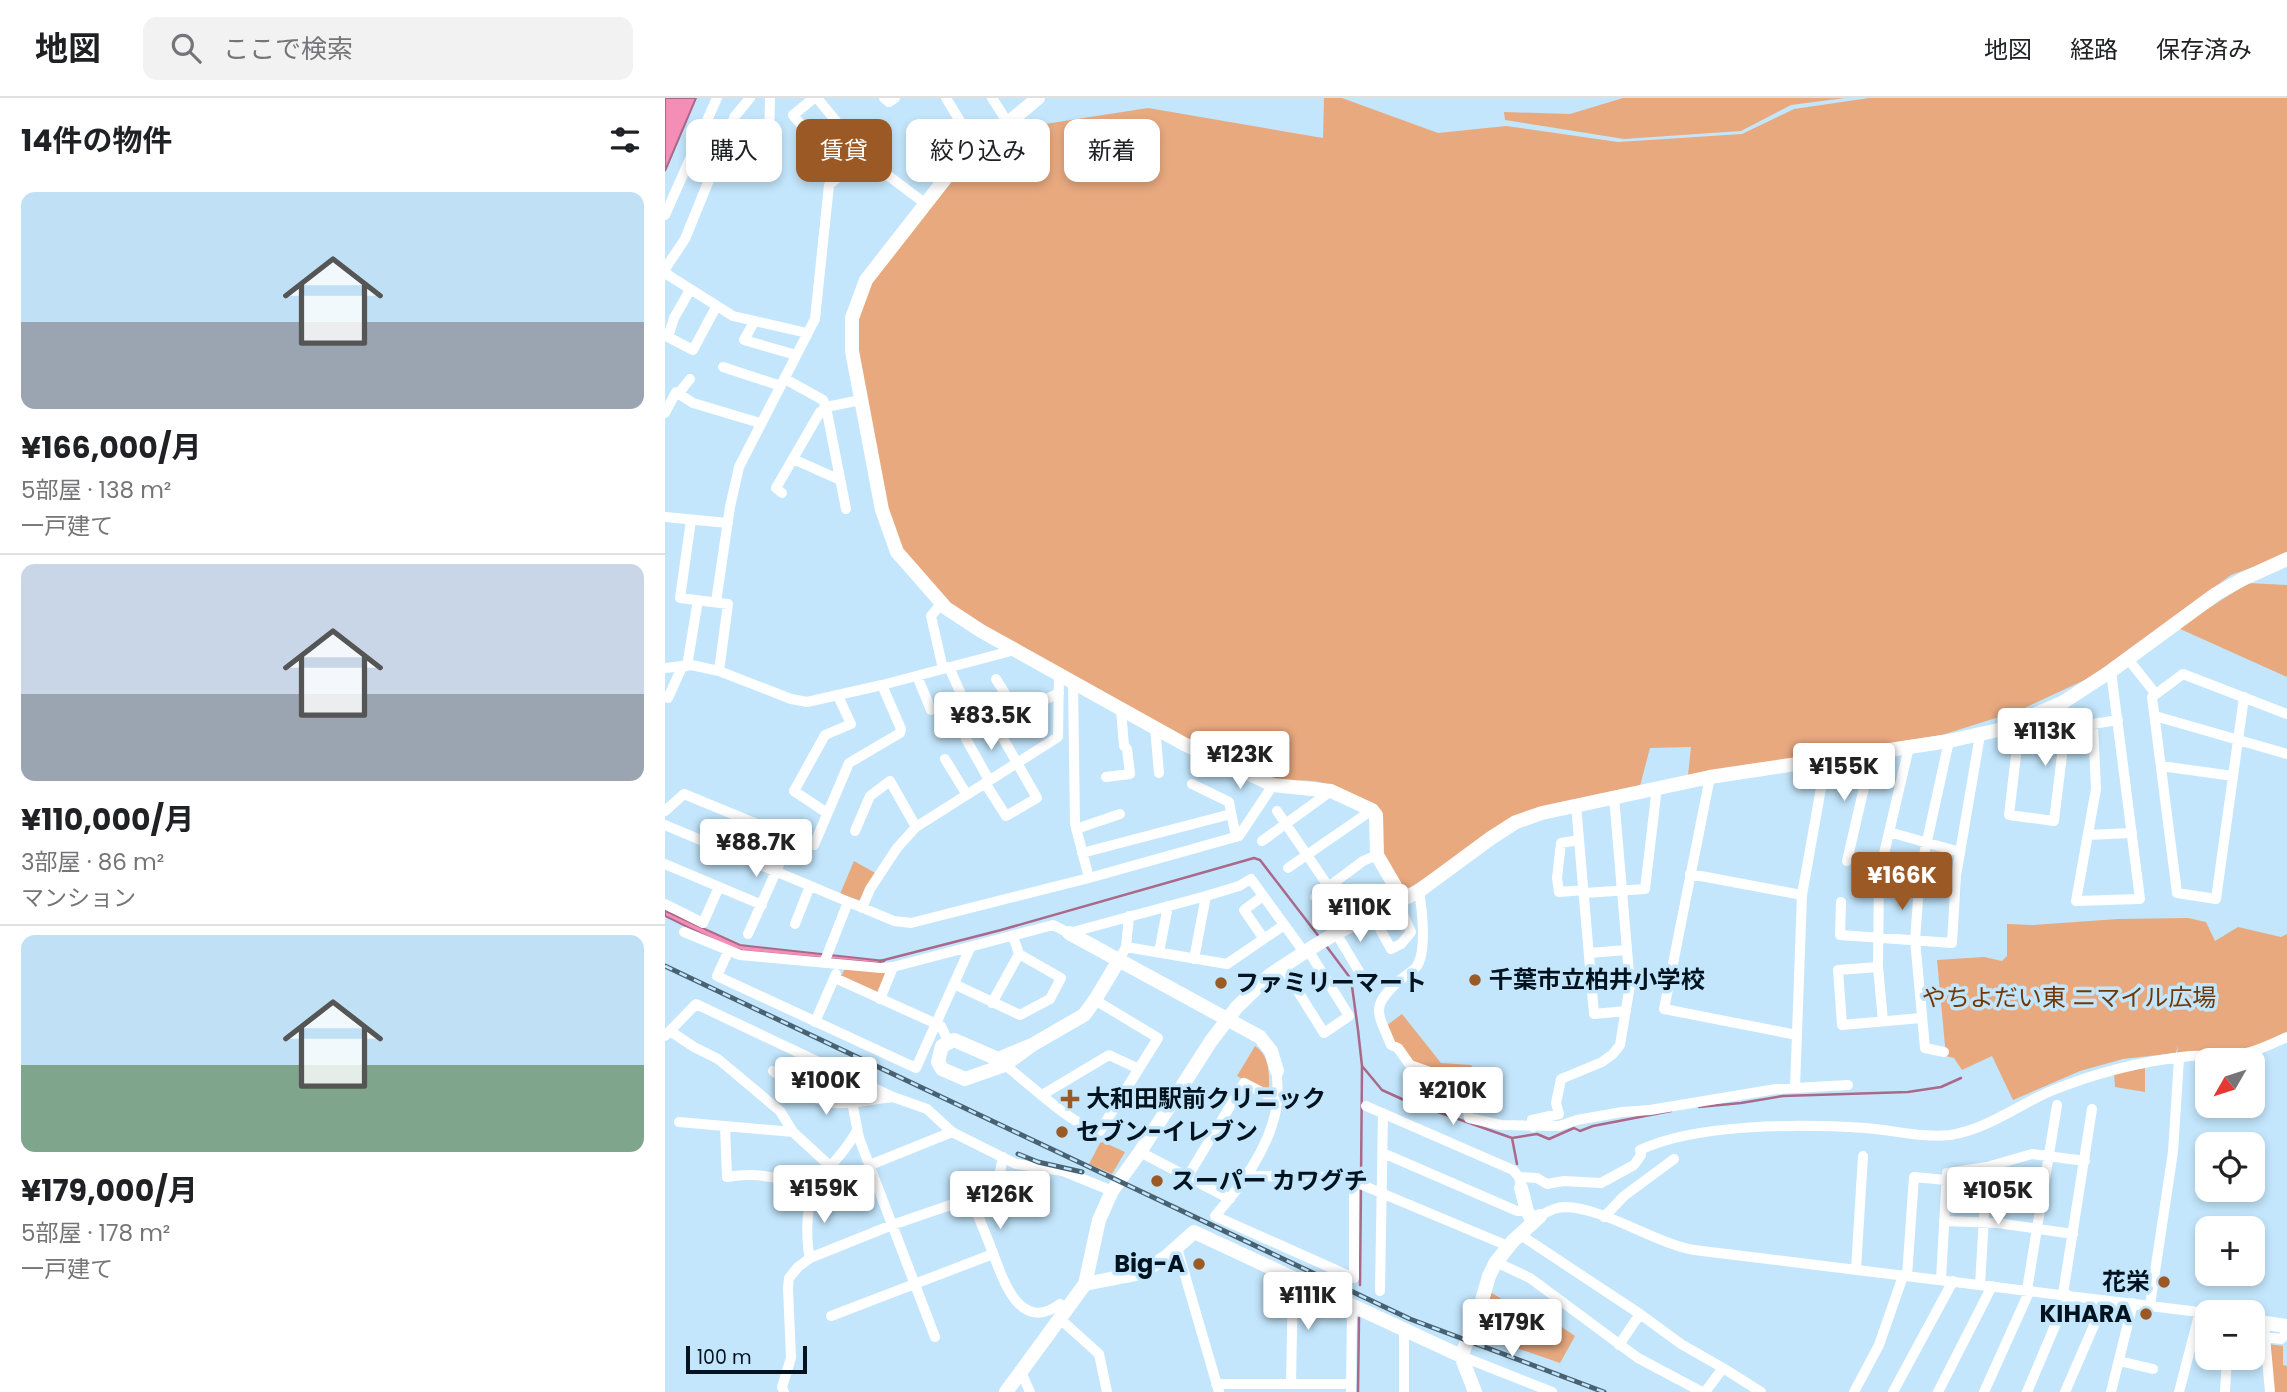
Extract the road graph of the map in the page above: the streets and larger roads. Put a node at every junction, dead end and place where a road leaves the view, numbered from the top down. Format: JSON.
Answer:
{"nodes":[{"id":1,"x":717,"y":98,"type":"edge"},
{"id":2,"x":750,"y":98,"type":"edge"},
{"id":3,"x":770,"y":98,"type":"edge"},
{"id":4,"x":815,"y":98,"type":"edge"},
{"id":5,"x":884,"y":98,"type":"edge"},
{"id":6,"x":895,"y":98,"type":"edge"},
{"id":7,"x":946,"y":98,"type":"edge"},
{"id":8,"x":992,"y":98,"type":"edge"},
{"id":9,"x":1038,"y":98,"type":"edge"},
{"id":10,"x":770,"y":119,"type":"edge"},
{"id":11,"x":796,"y":119,"type":"edge"},
{"id":12,"x":833,"y":119,"type":"edge"},
{"id":13,"x":959,"y":119,"type":"edge"},
{"id":14,"x":1005,"y":119,"type":"edge"},
{"id":15,"x":1013,"y":119,"type":"edge"},
{"id":16,"x":892,"y":178,"type":"edge"},
{"id":17,"x":833,"y":182,"type":"edge"},
{"id":18,"x":943,"y":182,"type":"edge"},
{"id":19,"x":926,"y":204,"type":"junction"},
{"id":20,"x":665,"y":215,"type":"edge"},
{"id":21,"x":690,"y":290,"type":"junction"},
{"id":22,"x":716,"y":307,"type":"junction"},
{"id":23,"x":754,"y":322,"type":"junction"},
{"id":24,"x":807,"y":333,"type":"junction"},
{"id":25,"x":796,"y":355,"type":"junction"},
{"id":26,"x":723,"y":367,"type":"dead end"},
{"id":27,"x":690,"y":379,"type":"dead end"},
{"id":28,"x":783,"y":382,"type":"junction"},
{"id":29,"x":679,"y":393,"type":"junction"},
{"id":30,"x":861,"y":400,"type":"junction"},
{"id":31,"x":826,"y":407,"type":"junction"},
{"id":32,"x":665,"y":413,"type":"edge"},
{"id":33,"x":760,"y":423,"type":"junction"},
{"id":34,"x":793,"y":458,"type":"junction"},
{"id":35,"x":838,"y":479,"type":"junction"},
{"id":36,"x":782,"y":493,"type":"dead end"},
{"id":37,"x":846,"y":509,"type":"dead end"},
{"id":38,"x":665,"y":517,"type":"edge"},
{"id":39,"x":691,"y":520,"type":"junction"},
{"id":40,"x":728,"y":523,"type":"junction"},
{"id":41,"x":2287,"y":559,"type":"edge"},
{"id":42,"x":698,"y":600,"type":"junction"},
{"id":43,"x":716,"y":602,"type":"junction"},
{"id":44,"x":942,"y":603,"type":"junction"},
{"id":45,"x":1016,"y":649,"type":"junction"},
{"id":46,"x":2128,"y":659,"type":"junction"},
{"id":47,"x":685,"y":666,"type":"junction"},
{"id":48,"x":665,"y":668,"type":"edge"},
{"id":49,"x":946,"y":668,"type":"junction"},
{"id":50,"x":719,"y":671,"type":"junction"},
{"id":51,"x":2111,"y":671,"type":"junction"},
{"id":52,"x":1059,"y":674,"type":"junction"},
{"id":53,"x":917,"y":676,"type":"junction"},
{"id":54,"x":996,"y":679,"type":"dead end"},
{"id":55,"x":1073,"y":682,"type":"junction"},
{"id":56,"x":883,"y":685,"type":"junction"},
{"id":57,"x":1059,"y":693,"type":"junction"},
{"id":58,"x":2155,"y":693,"type":"junction"},
{"id":59,"x":838,"y":695,"type":"junction"},
{"id":60,"x":2244,"y":697,"type":"junction"},
{"id":61,"x":668,"y":698,"type":"dead end"},
{"id":62,"x":964,"y":701,"type":"dead end"},
{"id":63,"x":2062,"y":702,"type":"junction"},
{"id":64,"x":1121,"y":709,"type":"junction"},
{"id":65,"x":931,"y":710,"type":"dead end"},
{"id":66,"x":2287,"y":714,"type":"edge"},
{"id":67,"x":2155,"y":716,"type":"junction"},
{"id":68,"x":2118,"y":720,"type":"junction"},
{"id":69,"x":2020,"y":721,"type":"junction"},
{"id":70,"x":996,"y":726,"type":"dead end"},
{"id":71,"x":1155,"y":727,"type":"junction"},
{"id":72,"x":1980,"y":736,"type":"junction"},
{"id":73,"x":966,"y":739,"type":"dead end"},
{"id":74,"x":2238,"y":740,"type":"junction"},
{"id":75,"x":1949,"y":741,"type":"junction"},
{"id":76,"x":1909,"y":747,"type":"junction"},
{"id":77,"x":1872,"y":753,"type":"junction"},
{"id":78,"x":2287,"y":754,"type":"edge"},
{"id":79,"x":945,"y":759,"type":"dead end"},
{"id":80,"x":1826,"y":760,"type":"junction"},
{"id":81,"x":1016,"y":763,"type":"junction"},
{"id":82,"x":2161,"y":766,"type":"junction"},
{"id":83,"x":1159,"y":773,"type":"dead end"},
{"id":84,"x":2233,"y":776,"type":"junction"},
{"id":85,"x":1106,"y":777,"type":"dead end"},
{"id":86,"x":1710,"y":777,"type":"junction"},
{"id":87,"x":987,"y":782,"type":"junction"},
{"id":88,"x":1192,"y":783,"type":"dead end"},
{"id":89,"x":1273,"y":785,"type":"junction"},
{"id":90,"x":1657,"y":787,"type":"junction"},
{"id":91,"x":1331,"y":791,"type":"junction"},
{"id":92,"x":967,"y":795,"type":"junction"},
{"id":93,"x":1614,"y":797,"type":"junction"},
{"id":94,"x":1576,"y":805,"type":"junction"},
{"id":95,"x":1372,"y":810,"type":"junction"},
{"id":96,"x":665,"y":811,"type":"edge"},
{"id":97,"x":1277,"y":811,"type":"dead end"},
{"id":98,"x":827,"y":813,"type":"junction"},
{"id":99,"x":1120,"y":814,"type":"dead end"},
{"id":100,"x":1231,"y":814,"type":"junction"},
{"id":101,"x":1286,"y":824,"type":"junction"},
{"id":102,"x":665,"y":825,"type":"edge"},
{"id":103,"x":916,"y":827,"type":"junction"},
{"id":104,"x":1076,"y":829,"type":"junction"},
{"id":105,"x":855,"y":831,"type":"dead end"},
{"id":106,"x":1889,"y":832,"type":"junction"},
{"id":107,"x":2132,"y":833,"type":"junction"},
{"id":108,"x":2088,"y":835,"type":"junction"},
{"id":109,"x":1235,"y":837,"type":"junction"},
{"id":110,"x":791,"y":838,"type":"junction"},
{"id":111,"x":1579,"y":840,"type":"junction"},
{"id":112,"x":1262,"y":841,"type":"dead end"},
{"id":113,"x":1926,"y":842,"type":"junction"},
{"id":114,"x":1960,"y":852,"type":"junction"},
{"id":115,"x":1082,"y":853,"type":"junction"},
{"id":116,"x":1307,"y":855,"type":"junction"},
{"id":117,"x":1377,"y":855,"type":"junction"},
{"id":118,"x":1847,"y":861,"type":"dead end"},
{"id":119,"x":665,"y":864,"type":"edge"},
{"id":120,"x":1288,"y":868,"type":"dead end"},
{"id":121,"x":776,"y":872,"type":"junction"},
{"id":122,"x":1690,"y":874,"type":"junction"},
{"id":123,"x":1089,"y":878,"type":"junction"},
{"id":124,"x":810,"y":886,"type":"junction"},
{"id":125,"x":719,"y":887,"type":"junction"},
{"id":126,"x":1329,"y":887,"type":"junction"},
{"id":127,"x":1622,"y":890,"type":"junction"},
{"id":128,"x":1419,"y":891,"type":"junction"},
{"id":129,"x":1584,"y":891,"type":"junction"},
{"id":130,"x":1802,"y":895,"type":"junction"},
{"id":131,"x":1206,"y":896,"type":"junction"},
{"id":132,"x":1263,"y":896,"type":"junction"},
{"id":133,"x":1315,"y":897,"type":"dead end"},
{"id":134,"x":1399,"y":900,"type":"junction"},
{"id":135,"x":848,"y":902,"type":"junction"},
{"id":136,"x":1841,"y":902,"type":"dead end"},
{"id":137,"x":665,"y":904,"type":"edge"},
{"id":138,"x":762,"y":905,"type":"junction"},
{"id":139,"x":1168,"y":906,"type":"junction"},
{"id":140,"x":862,"y":908,"type":"junction"},
{"id":141,"x":1372,"y":914,"type":"junction"},
{"id":142,"x":1129,"y":916,"type":"junction"},
{"id":143,"x":1354,"y":923,"type":"junction"},
{"id":144,"x":795,"y":924,"type":"dead end"},
{"id":145,"x":1284,"y":925,"type":"junction"},
{"id":146,"x":684,"y":932,"type":"dead end"},
{"id":147,"x":748,"y":933,"type":"dead end"},
{"id":148,"x":1069,"y":933,"type":"junction"},
{"id":149,"x":1013,"y":936,"type":"junction"},
{"id":150,"x":1877,"y":938,"type":"junction"},
{"id":151,"x":1264,"y":939,"type":"junction"},
{"id":152,"x":1915,"y":940,"type":"junction"},
{"id":153,"x":1319,"y":943,"type":"junction"},
{"id":154,"x":1126,"y":947,"type":"junction"},
{"id":155,"x":970,"y":948,"type":"junction"},
{"id":156,"x":1627,"y":950,"type":"junction"},
{"id":157,"x":728,"y":952,"type":"junction"},
{"id":158,"x":1159,"y":952,"type":"junction"},
{"id":159,"x":1589,"y":953,"type":"junction"},
{"id":160,"x":1019,"y":954,"type":"junction"},
{"id":161,"x":825,"y":957,"type":"junction"},
{"id":162,"x":1194,"y":958,"type":"junction"},
{"id":163,"x":1119,"y":960,"type":"junction"},
{"id":164,"x":838,"y":964,"type":"junction"},
{"id":165,"x":1282,"y":966,"type":"junction"},
{"id":166,"x":893,"y":967,"type":"junction"},
{"id":167,"x":1878,"y":967,"type":"junction"},
{"id":168,"x":1360,"y":973,"type":"dead end"},
{"id":169,"x":835,"y":978,"type":"junction"},
{"id":170,"x":954,"y":984,"type":"junction"},
{"id":171,"x":880,"y":999,"type":"junction"},
{"id":172,"x":1095,"y":1000,"type":"junction"},
{"id":173,"x":992,"y":1003,"type":"junction"},
{"id":174,"x":1626,"y":1012,"type":"junction"},
{"id":175,"x":1921,"y":1018,"type":"junction"},
{"id":176,"x":1226,"y":1019,"type":"junction"},
{"id":177,"x":1883,"y":1021,"type":"junction"},
{"id":178,"x":815,"y":1022,"type":"junction"},
{"id":179,"x":936,"y":1024,"type":"junction"},
{"id":180,"x":668,"y":1033,"type":"edge"},
{"id":181,"x":1797,"y":1035,"type":"junction"},
{"id":182,"x":2287,"y":1037,"type":"edge"},
{"id":183,"x":948,"y":1041,"type":"junction"},
{"id":184,"x":1032,"y":1045,"type":"junction"},
{"id":185,"x":1944,"y":1052,"type":"dead end"},
{"id":186,"x":2179,"y":1058,"type":"junction"},
{"id":187,"x":1010,"y":1069,"type":"junction"},
{"id":188,"x":1139,"y":1069,"type":"junction"},
{"id":189,"x":773,"y":1071,"type":"dead end"},
{"id":190,"x":1277,"y":1071,"type":"joint"},
{"id":191,"x":1848,"y":1085,"type":"dead end"},
{"id":192,"x":1795,"y":1088,"type":"junction"},
{"id":193,"x":1042,"y":1095,"type":"junction"},
{"id":194,"x":893,"y":1097,"type":"junction"},
{"id":195,"x":1277,"y":1100,"type":"junction"},
{"id":196,"x":852,"y":1102,"type":"junction"},
{"id":197,"x":2057,"y":1105,"type":"dead end"},
{"id":198,"x":1366,"y":1106,"type":"dead end"},
{"id":199,"x":2092,"y":1109,"type":"dead end"},
{"id":200,"x":1383,"y":1113,"type":"junction"},
{"id":201,"x":679,"y":1122,"type":"dead end"},
{"id":202,"x":725,"y":1126,"type":"junction"},
{"id":203,"x":1533,"y":1128,"type":"junction"},
{"id":204,"x":857,"y":1130,"type":"junction"},
{"id":205,"x":793,"y":1132,"type":"junction"},
{"id":206,"x":951,"y":1132,"type":"junction"},
{"id":207,"x":1140,"y":1152,"type":"junction"},
{"id":208,"x":1383,"y":1153,"type":"junction"},
{"id":209,"x":1863,"y":1156,"type":"dead end"},
{"id":210,"x":2049,"y":1156,"type":"junction"},
{"id":211,"x":1003,"y":1157,"type":"junction"},
{"id":212,"x":1674,"y":1159,"type":"dead end"},
{"id":213,"x":2084,"y":1161,"type":"junction"},
{"id":214,"x":870,"y":1165,"type":"junction"},
{"id":215,"x":831,"y":1167,"type":"junction"},
{"id":216,"x":1986,"y":1167,"type":"junction"},
{"id":217,"x":1247,"y":1176,"type":"junction"},
{"id":218,"x":1188,"y":1177,"type":"junction"},
{"id":219,"x":1947,"y":1180,"type":"junction"},
{"id":220,"x":1360,"y":1182,"type":"junction"},
{"id":221,"x":1520,"y":1183,"type":"junction"},
{"id":222,"x":1112,"y":1191,"type":"junction"},
{"id":223,"x":1382,"y":1192,"type":"junction"},
{"id":224,"x":812,"y":1193,"type":"junction"},
{"id":225,"x":971,"y":1198,"type":"junction"},
{"id":226,"x":1230,"y":1199,"type":"junction"},
{"id":227,"x":1533,"y":1216,"type":"junction"},
{"id":228,"x":1604,"y":1217,"type":"junction"},
{"id":229,"x":1944,"y":1221,"type":"junction"},
{"id":230,"x":1983,"y":1223,"type":"junction"},
{"id":231,"x":892,"y":1225,"type":"junction"},
{"id":232,"x":2037,"y":1228,"type":"junction"},
{"id":233,"x":1519,"y":1234,"type":"junction"},
{"id":234,"x":2073,"y":1234,"type":"junction"},
{"id":235,"x":1508,"y":1246,"type":"junction"},
{"id":236,"x":1177,"y":1248,"type":"junction"},
{"id":237,"x":993,"y":1254,"type":"junction"},
{"id":238,"x":2020,"y":1257,"type":"dead end"},
{"id":239,"x":810,"y":1258,"type":"junction"},
{"id":240,"x":2033,"y":1258,"type":"junction"},
{"id":241,"x":1496,"y":1262,"type":"junction"},
{"id":242,"x":1856,"y":1269,"type":"junction"},
{"id":243,"x":1905,"y":1276,"type":"junction"},
{"id":244,"x":1293,"y":1279,"type":"junction"},
{"id":245,"x":1941,"y":1279,"type":"junction"},
{"id":246,"x":1953,"y":1281,"type":"junction"},
{"id":247,"x":916,"y":1284,"type":"junction"},
{"id":248,"x":1085,"y":1284,"type":"junction"},
{"id":249,"x":1980,"y":1285,"type":"junction"},
{"id":250,"x":1992,"y":1286,"type":"junction"},
{"id":251,"x":2029,"y":1290,"type":"junction"},
{"id":252,"x":1380,"y":1291,"type":"dead end"},
{"id":253,"x":2065,"y":1295,"type":"junction"},
{"id":254,"x":2105,"y":1300,"type":"junction"},
{"id":255,"x":2133,"y":1303,"type":"junction"},
{"id":256,"x":2150,"y":1306,"type":"junction"},
{"id":257,"x":1352,"y":1307,"type":"junction"},
{"id":258,"x":2195,"y":1311,"type":"edge"},
{"id":259,"x":1063,"y":1314,"type":"junction"},
{"id":260,"x":1640,"y":1314,"type":"junction"},
{"id":261,"x":831,"y":1316,"type":"dead end"},
{"id":262,"x":2287,"y":1326,"type":"edge"},
{"id":263,"x":2265,"y":1327,"type":"edge"},
{"id":264,"x":2265,"y":1330,"type":"edge"},
{"id":265,"x":1404,"y":1331,"type":"junction"},
{"id":266,"x":2287,"y":1332,"type":"edge"},
{"id":267,"x":935,"y":1337,"type":"dead end"},
{"id":268,"x":2195,"y":1339,"type":"edge"},
{"id":269,"x":1619,"y":1345,"type":"junction"},
{"id":270,"x":1461,"y":1356,"type":"junction"},
{"id":271,"x":2265,"y":1360,"type":"edge"},
{"id":272,"x":2119,"y":1361,"type":"junction"},
{"id":273,"x":1723,"y":1368,"type":"junction"},
{"id":274,"x":2153,"y":1369,"type":"dead end"},
{"id":275,"x":2226,"y":1370,"type":"edge"},
{"id":276,"x":1021,"y":1372,"type":"junction"},
{"id":277,"x":1291,"y":1384,"type":"junction"},
{"id":278,"x":1260,"y":1388,"type":"edge"},
{"id":279,"x":1305,"y":1388,"type":"edge"},
{"id":280,"x":1351,"y":1388,"type":"edge"},
{"id":281,"x":1216,"y":1389,"type":"edge"},
{"id":282,"x":784,"y":1392,"type":"edge"},
{"id":283,"x":1006,"y":1392,"type":"edge"},
{"id":284,"x":1030,"y":1392,"type":"edge"},
{"id":285,"x":1107,"y":1392,"type":"edge"},
{"id":286,"x":1404,"y":1392,"type":"edge"},
{"id":287,"x":1475,"y":1392,"type":"edge"},
{"id":288,"x":1552,"y":1392,"type":"edge"},
{"id":289,"x":1704,"y":1392,"type":"edge"},
{"id":290,"x":1761,"y":1392,"type":"edge"},
{"id":291,"x":1854,"y":1392,"type":"edge"},
{"id":292,"x":1893,"y":1392,"type":"edge"},
{"id":293,"x":1938,"y":1392,"type":"edge"},
{"id":294,"x":1984,"y":1392,"type":"edge"},
{"id":295,"x":2027,"y":1392,"type":"edge"},
{"id":296,"x":2065,"y":1392,"type":"edge"},
{"id":297,"x":2111,"y":1392,"type":"edge"},
{"id":298,"x":2179,"y":1392,"type":"edge"},
{"id":299,"x":2225,"y":1392,"type":"edge"},
{"id":300,"x":2270,"y":1392,"type":"edge"}],
"edges":[{"from":1,"to":20,"type":"street"},
{"from":2,"to":21,"type":"street"},
{"from":3,"to":10,"type":"street"},
{"from":4,"to":11,"type":"street"},
{"from":4,"to":12,"type":"street"},
{"from":5,"to":6,"type":"street"},
{"from":7,"to":13,"type":"street"},
{"from":8,"to":14,"type":"street"},
{"from":9,"to":15,"type":"street"},
{"from":16,"to":19,"type":"street"},
{"from":17,"to":24,"type":"street"},
{"from":18,"to":19,"type":"street"},
{"from":19,"to":30,"type":"street"},
{"from":21,"to":22,"type":"street"},
{"from":21,"to":22,"type":"street"},
{"from":22,"to":23,"type":"street"},
{"from":23,"to":24,"type":"street"},
{"from":23,"to":25,"type":"street"},
{"from":24,"to":25,"type":"street"},
{"from":25,"to":28,"type":"street"},
{"from":26,"to":28,"type":"street"},
{"from":27,"to":29,"type":"street"},
{"from":28,"to":31,"type":"street"},
{"from":28,"to":33,"type":"street"},
{"from":29,"to":32,"type":"street"},
{"from":29,"to":33,"type":"street"},
{"from":30,"to":31,"type":"street"},
{"from":30,"to":44,"type":"street"},
{"from":31,"to":34,"type":"street"},
{"from":31,"to":35,"type":"street"},
{"from":33,"to":40,"type":"street"},
{"from":34,"to":35,"type":"street"},
{"from":34,"to":36,"type":"street"},
{"from":35,"to":37,"type":"street"},
{"from":38,"to":39,"type":"street"},
{"from":39,"to":40,"type":"street"},
{"from":39,"to":42,"type":"street"},
{"from":40,"to":43,"type":"street"},
{"from":41,"to":46,"type":"street"},
{"from":42,"to":43,"type":"street"},
{"from":42,"to":47,"type":"street"},
{"from":43,"to":50,"type":"street"},
{"from":44,"to":45,"type":"street"},
{"from":44,"to":49,"type":"street"},
{"from":45,"to":49,"type":"street"},
{"from":45,"to":52,"type":"street"},
{"from":46,"to":51,"type":"street"},
{"from":46,"to":58,"type":"street"},
{"from":47,"to":48,"type":"street"},
{"from":47,"to":50,"type":"street"},
{"from":47,"to":61,"type":"street"},
{"from":49,"to":53,"type":"street"},
{"from":49,"to":62,"type":"street"},
{"from":50,"to":59,"type":"street"},
{"from":51,"to":63,"type":"street"},
{"from":51,"to":68,"type":"street"},
{"from":52,"to":55,"type":"street"},
{"from":52,"to":57,"type":"street"},
{"from":53,"to":56,"type":"street"},
{"from":53,"to":65,"type":"street"},
{"from":54,"to":57,"type":"street"},
{"from":55,"to":64,"type":"street"},
{"from":55,"to":104,"type":"street"},
{"from":56,"to":59,"type":"street"},
{"from":56,"to":98,"type":"street"},
{"from":57,"to":81,"type":"street"},
{"from":58,"to":60,"type":"street"},
{"from":58,"to":67,"type":"street"},
{"from":59,"to":98,"type":"street"},
{"from":60,"to":66,"type":"street"},
{"from":60,"to":74,"type":"street"},
{"from":63,"to":69,"type":"street"},
{"from":63,"to":69,"type":"street"},
{"from":64,"to":71,"type":"street"},
{"from":64,"to":85,"type":"street"},
{"from":67,"to":74,"type":"street"},
{"from":67,"to":82,"type":"street"},
{"from":68,"to":107,"type":"street"},
{"from":68,"to":108,"type":"street"},
{"from":69,"to":72,"type":"street"},
{"from":70,"to":81,"type":"street"},
{"from":71,"to":83,"type":"street"},
{"from":71,"to":89,"type":"street"},
{"from":72,"to":75,"type":"street"},
{"from":72,"to":114,"type":"street"},
{"from":73,"to":87,"type":"street"},
{"from":74,"to":78,"type":"street"},
{"from":74,"to":84,"type":"street"},
{"from":75,"to":76,"type":"street"},
{"from":75,"to":113,"type":"street"},
{"from":76,"to":77,"type":"street"},
{"from":76,"to":106,"type":"street"},
{"from":77,"to":80,"type":"street"},
{"from":77,"to":118,"type":"street"},
{"from":79,"to":92,"type":"street"},
{"from":80,"to":86,"type":"street"},
{"from":80,"to":130,"type":"street"},
{"from":81,"to":87,"type":"street"},
{"from":81,"to":87,"type":"street"},
{"from":82,"to":84,"type":"street"},
{"from":82,"to":84,"type":"street"},
{"from":86,"to":90,"type":"street"},
{"from":86,"to":122,"type":"street"},
{"from":87,"to":92,"type":"street"},
{"from":88,"to":100,"type":"street"},
{"from":89,"to":91,"type":"street"},
{"from":89,"to":109,"type":"street"},
{"from":90,"to":93,"type":"street"},
{"from":90,"to":127,"type":"street"},
{"from":91,"to":95,"type":"street"},
{"from":91,"to":101,"type":"street"},
{"from":92,"to":103,"type":"street"},
{"from":93,"to":94,"type":"street"},
{"from":93,"to":127,"type":"street"},
{"from":94,"to":111,"type":"street"},
{"from":94,"to":128,"type":"street"},
{"from":95,"to":116,"type":"street"},
{"from":95,"to":117,"type":"street"},
{"from":96,"to":110,"type":"street"},
{"from":97,"to":101,"type":"street"},
{"from":98,"to":110,"type":"street"},
{"from":99,"to":104,"type":"street"},
{"from":100,"to":109,"type":"street"},
{"from":100,"to":115,"type":"street"},
{"from":101,"to":112,"type":"street"},
{"from":101,"to":116,"type":"street"},
{"from":102,"to":121,"type":"street"},
{"from":103,"to":105,"type":"street"},
{"from":103,"to":140,"type":"street"},
{"from":104,"to":115,"type":"street"},
{"from":106,"to":113,"type":"street"},
{"from":106,"to":150,"type":"street"},
{"from":107,"to":108,"type":"street"},
{"from":107,"to":108,"type":"street"},
{"from":109,"to":123,"type":"street"},
{"from":110,"to":121,"type":"street"},
{"from":111,"to":129,"type":"street"},
{"from":111,"to":129,"type":"street"},
{"from":113,"to":114,"type":"street"},
{"from":113,"to":152,"type":"street"},
{"from":114,"to":152,"type":"street"},
{"from":115,"to":123,"type":"street"},
{"from":116,"to":120,"type":"street"},
{"from":116,"to":126,"type":"street"},
{"from":117,"to":126,"type":"street"},
{"from":117,"to":134,"type":"street"},
{"from":119,"to":125,"type":"street"},
{"from":121,"to":124,"type":"street"},
{"from":121,"to":138,"type":"street"},
{"from":122,"to":130,"type":"street"},
{"from":122,"to":181,"type":"street"},
{"from":123,"to":140,"type":"street"},
{"from":124,"to":135,"type":"street"},
{"from":124,"to":144,"type":"street"},
{"from":125,"to":137,"type":"street"},
{"from":125,"to":138,"type":"street"},
{"from":126,"to":133,"type":"street"},
{"from":126,"to":143,"type":"street"},
{"from":127,"to":129,"type":"street"},
{"from":127,"to":156,"type":"street"},
{"from":128,"to":134,"type":"street"},
{"from":128,"to":203,"type":"street"},
{"from":129,"to":159,"type":"street"},
{"from":130,"to":181,"type":"street"},
{"from":131,"to":132,"type":"street"},
{"from":131,"to":139,"type":"street"},
{"from":131,"to":162,"type":"street"},
{"from":132,"to":145,"type":"street"},
{"from":132,"to":151,"type":"street"},
{"from":134,"to":141,"type":"street"},
{"from":134,"to":141,"type":"street"},
{"from":135,"to":140,"type":"street"},
{"from":135,"to":161,"type":"street"},
{"from":136,"to":150,"type":"street"},
{"from":138,"to":147,"type":"street"},
{"from":139,"to":142,"type":"street"},
{"from":139,"to":158,"type":"street"},
{"from":141,"to":143,"type":"street"},
{"from":142,"to":148,"type":"street"},
{"from":142,"to":154,"type":"street"},
{"from":143,"to":153,"type":"street"},
{"from":145,"to":151,"type":"street"},
{"from":145,"to":153,"type":"street"},
{"from":146,"to":157,"type":"street"},
{"from":148,"to":149,"type":"street"},
{"from":148,"to":163,"type":"street"},
{"from":149,"to":155,"type":"street"},
{"from":149,"to":160,"type":"street"},
{"from":150,"to":152,"type":"street"},
{"from":150,"to":167,"type":"street"},
{"from":151,"to":162,"type":"street"},
{"from":152,"to":175,"type":"street"},
{"from":153,"to":165,"type":"street"},
{"from":153,"to":165,"type":"street"},
{"from":153,"to":168,"type":"street"},
{"from":154,"to":158,"type":"street"},
{"from":154,"to":163,"type":"street"},
{"from":155,"to":166,"type":"street"},
{"from":155,"to":170,"type":"street"},
{"from":156,"to":159,"type":"street"},
{"from":156,"to":174,"type":"street"},
{"from":157,"to":161,"type":"street"},
{"from":157,"to":178,"type":"street"},
{"from":158,"to":162,"type":"street"},
{"from":159,"to":174,"type":"street"},
{"from":160,"to":173,"type":"street"},
{"from":160,"to":173,"type":"street"},
{"from":161,"to":164,"type":"street"},
{"from":163,"to":172,"type":"street"},
{"from":163,"to":176,"type":"street"},
{"from":164,"to":166,"type":"street"},
{"from":164,"to":169,"type":"street"},
{"from":165,"to":176,"type":"street"},
{"from":166,"to":171,"type":"street"},
{"from":167,"to":177,"type":"street"},
{"from":167,"to":177,"type":"street"},
{"from":169,"to":171,"type":"street"},
{"from":169,"to":178,"type":"street"},
{"from":170,"to":173,"type":"street"},
{"from":170,"to":179,"type":"street"},
{"from":171,"to":179,"type":"street"},
{"from":172,"to":184,"type":"street"},
{"from":172,"to":188,"type":"street"},
{"from":174,"to":203,"type":"street"},
{"from":175,"to":177,"type":"street"},
{"from":175,"to":185,"type":"street"},
{"from":176,"to":190,"type":"street"},
{"from":176,"to":207,"type":"street"},
{"from":178,"to":179,"type":"street"},
{"from":179,"to":183,"type":"street"},
{"from":180,"to":194,"type":"street"},
{"from":180,"to":205,"type":"street"},
{"from":181,"to":192,"type":"street"},
{"from":182,"to":186,"type":"street"},
{"from":183,"to":184,"type":"street"},
{"from":183,"to":187,"type":"street"},
{"from":184,"to":187,"type":"street"},
{"from":186,"to":221,"type":"street"},
{"from":186,"to":256,"type":"street"},
{"from":187,"to":193,"type":"street"},
{"from":188,"to":193,"type":"street"},
{"from":188,"to":193,"type":"street"},
{"from":189,"to":196,"type":"street"},
{"from":190,"to":195,"type":"street"},
{"from":191,"to":192,"type":"street"},
{"from":192,"to":203,"type":"street"},
{"from":194,"to":196,"type":"street"},
{"from":194,"to":206,"type":"street"},
{"from":195,"to":217,"type":"street"},
{"from":195,"to":218,"type":"street"},
{"from":196,"to":204,"type":"street"},
{"from":197,"to":210,"type":"street"},
{"from":198,"to":200,"type":"street"},
{"from":199,"to":213,"type":"street"},
{"from":200,"to":208,"type":"street"},
{"from":200,"to":221,"type":"street"},
{"from":201,"to":202,"type":"street"},
{"from":202,"to":205,"type":"street"},
{"from":202,"to":224,"type":"street"},
{"from":204,"to":214,"type":"street"},
{"from":204,"to":215,"type":"street"},
{"from":205,"to":215,"type":"street"},
{"from":206,"to":211,"type":"street"},
{"from":206,"to":214,"type":"street"},
{"from":207,"to":218,"type":"street"},
{"from":207,"to":222,"type":"street"},
{"from":208,"to":223,"type":"street"},
{"from":208,"to":227,"type":"street"},
{"from":209,"to":242,"type":"street"},
{"from":210,"to":213,"type":"street"},
{"from":210,"to":216,"type":"street"},
{"from":210,"to":232,"type":"street"},
{"from":211,"to":222,"type":"street"},
{"from":211,"to":225,"type":"street"},
{"from":212,"to":228,"type":"street"},
{"from":213,"to":234,"type":"street"},
{"from":214,"to":231,"type":"street"},
{"from":215,"to":224,"type":"street"},
{"from":216,"to":219,"type":"street"},
{"from":216,"to":230,"type":"street"},
{"from":217,"to":220,"type":"street"},
{"from":217,"to":226,"type":"street"},
{"from":218,"to":226,"type":"street"},
{"from":219,"to":229,"type":"street"},
{"from":219,"to":243,"type":"street"},
{"from":220,"to":223,"type":"street"},
{"from":220,"to":226,"type":"street"},
{"from":221,"to":227,"type":"street"},
{"from":222,"to":248,"type":"street"},
{"from":223,"to":235,"type":"street"},
{"from":223,"to":252,"type":"street"},
{"from":224,"to":239,"type":"street"},
{"from":225,"to":231,"type":"street"},
{"from":225,"to":237,"type":"street"},
{"from":227,"to":228,"type":"street"},
{"from":227,"to":233,"type":"street"},
{"from":228,"to":242,"type":"street"},
{"from":229,"to":230,"type":"street"},
{"from":229,"to":245,"type":"street"},
{"from":230,"to":232,"type":"street"},
{"from":230,"to":249,"type":"street"},
{"from":231,"to":239,"type":"street"},
{"from":231,"to":247,"type":"street"},
{"from":232,"to":234,"type":"street"},
{"from":232,"to":240,"type":"street"},
{"from":233,"to":235,"type":"street"},
{"from":233,"to":260,"type":"street"},
{"from":234,"to":253,"type":"street"},
{"from":235,"to":241,"type":"street"},
{"from":236,"to":244,"type":"street"},
{"from":236,"to":248,"type":"street"},
{"from":236,"to":281,"type":"street"},
{"from":237,"to":247,"type":"street"},
{"from":237,"to":259,"type":"street"},
{"from":238,"to":240,"type":"street"},
{"from":239,"to":282,"type":"street"},
{"from":240,"to":251,"type":"street"},
{"from":241,"to":269,"type":"street"},
{"from":241,"to":270,"type":"street"},
{"from":242,"to":243,"type":"street"},
{"from":243,"to":245,"type":"street"},
{"from":243,"to":291,"type":"street"},
{"from":244,"to":257,"type":"street"},
{"from":244,"to":277,"type":"street"},
{"from":245,"to":246,"type":"street"},
{"from":246,"to":249,"type":"street"},
{"from":246,"to":292,"type":"street"},
{"from":247,"to":261,"type":"street"},
{"from":247,"to":267,"type":"street"},
{"from":248,"to":259,"type":"street"},
{"from":249,"to":250,"type":"street"},
{"from":250,"to":251,"type":"street"},
{"from":250,"to":293,"type":"street"},
{"from":251,"to":253,"type":"street"},
{"from":251,"to":294,"type":"street"},
{"from":253,"to":254,"type":"street"},
{"from":253,"to":295,"type":"street"},
{"from":254,"to":255,"type":"street"},
{"from":254,"to":296,"type":"street"},
{"from":255,"to":256,"type":"street"},
{"from":255,"to":272,"type":"street"},
{"from":256,"to":258,"type":"street"},
{"from":257,"to":265,"type":"street"},
{"from":257,"to":280,"type":"street"},
{"from":259,"to":276,"type":"street"},
{"from":259,"to":285,"type":"street"},
{"from":260,"to":269,"type":"street"},
{"from":260,"to":273,"type":"street"},
{"from":262,"to":263,"type":"street"},
{"from":264,"to":266,"type":"street"},
{"from":265,"to":270,"type":"street"},
{"from":265,"to":286,"type":"street"},
{"from":268,"to":298,"type":"street"},
{"from":269,"to":289,"type":"street"},
{"from":270,"to":287,"type":"street"},
{"from":270,"to":288,"type":"street"},
{"from":271,"to":300,"type":"street"},
{"from":272,"to":274,"type":"street"},
{"from":272,"to":297,"type":"street"},
{"from":273,"to":289,"type":"street"},
{"from":273,"to":290,"type":"street"},
{"from":275,"to":299,"type":"street"},
{"from":276,"to":283,"type":"street"},
{"from":276,"to":284,"type":"street"},
{"from":277,"to":278,"type":"street"},
{"from":277,"to":279,"type":"street"},
{"from":278,"to":281,"type":"street"},
{"from":279,"to":280,"type":"street"}]}
